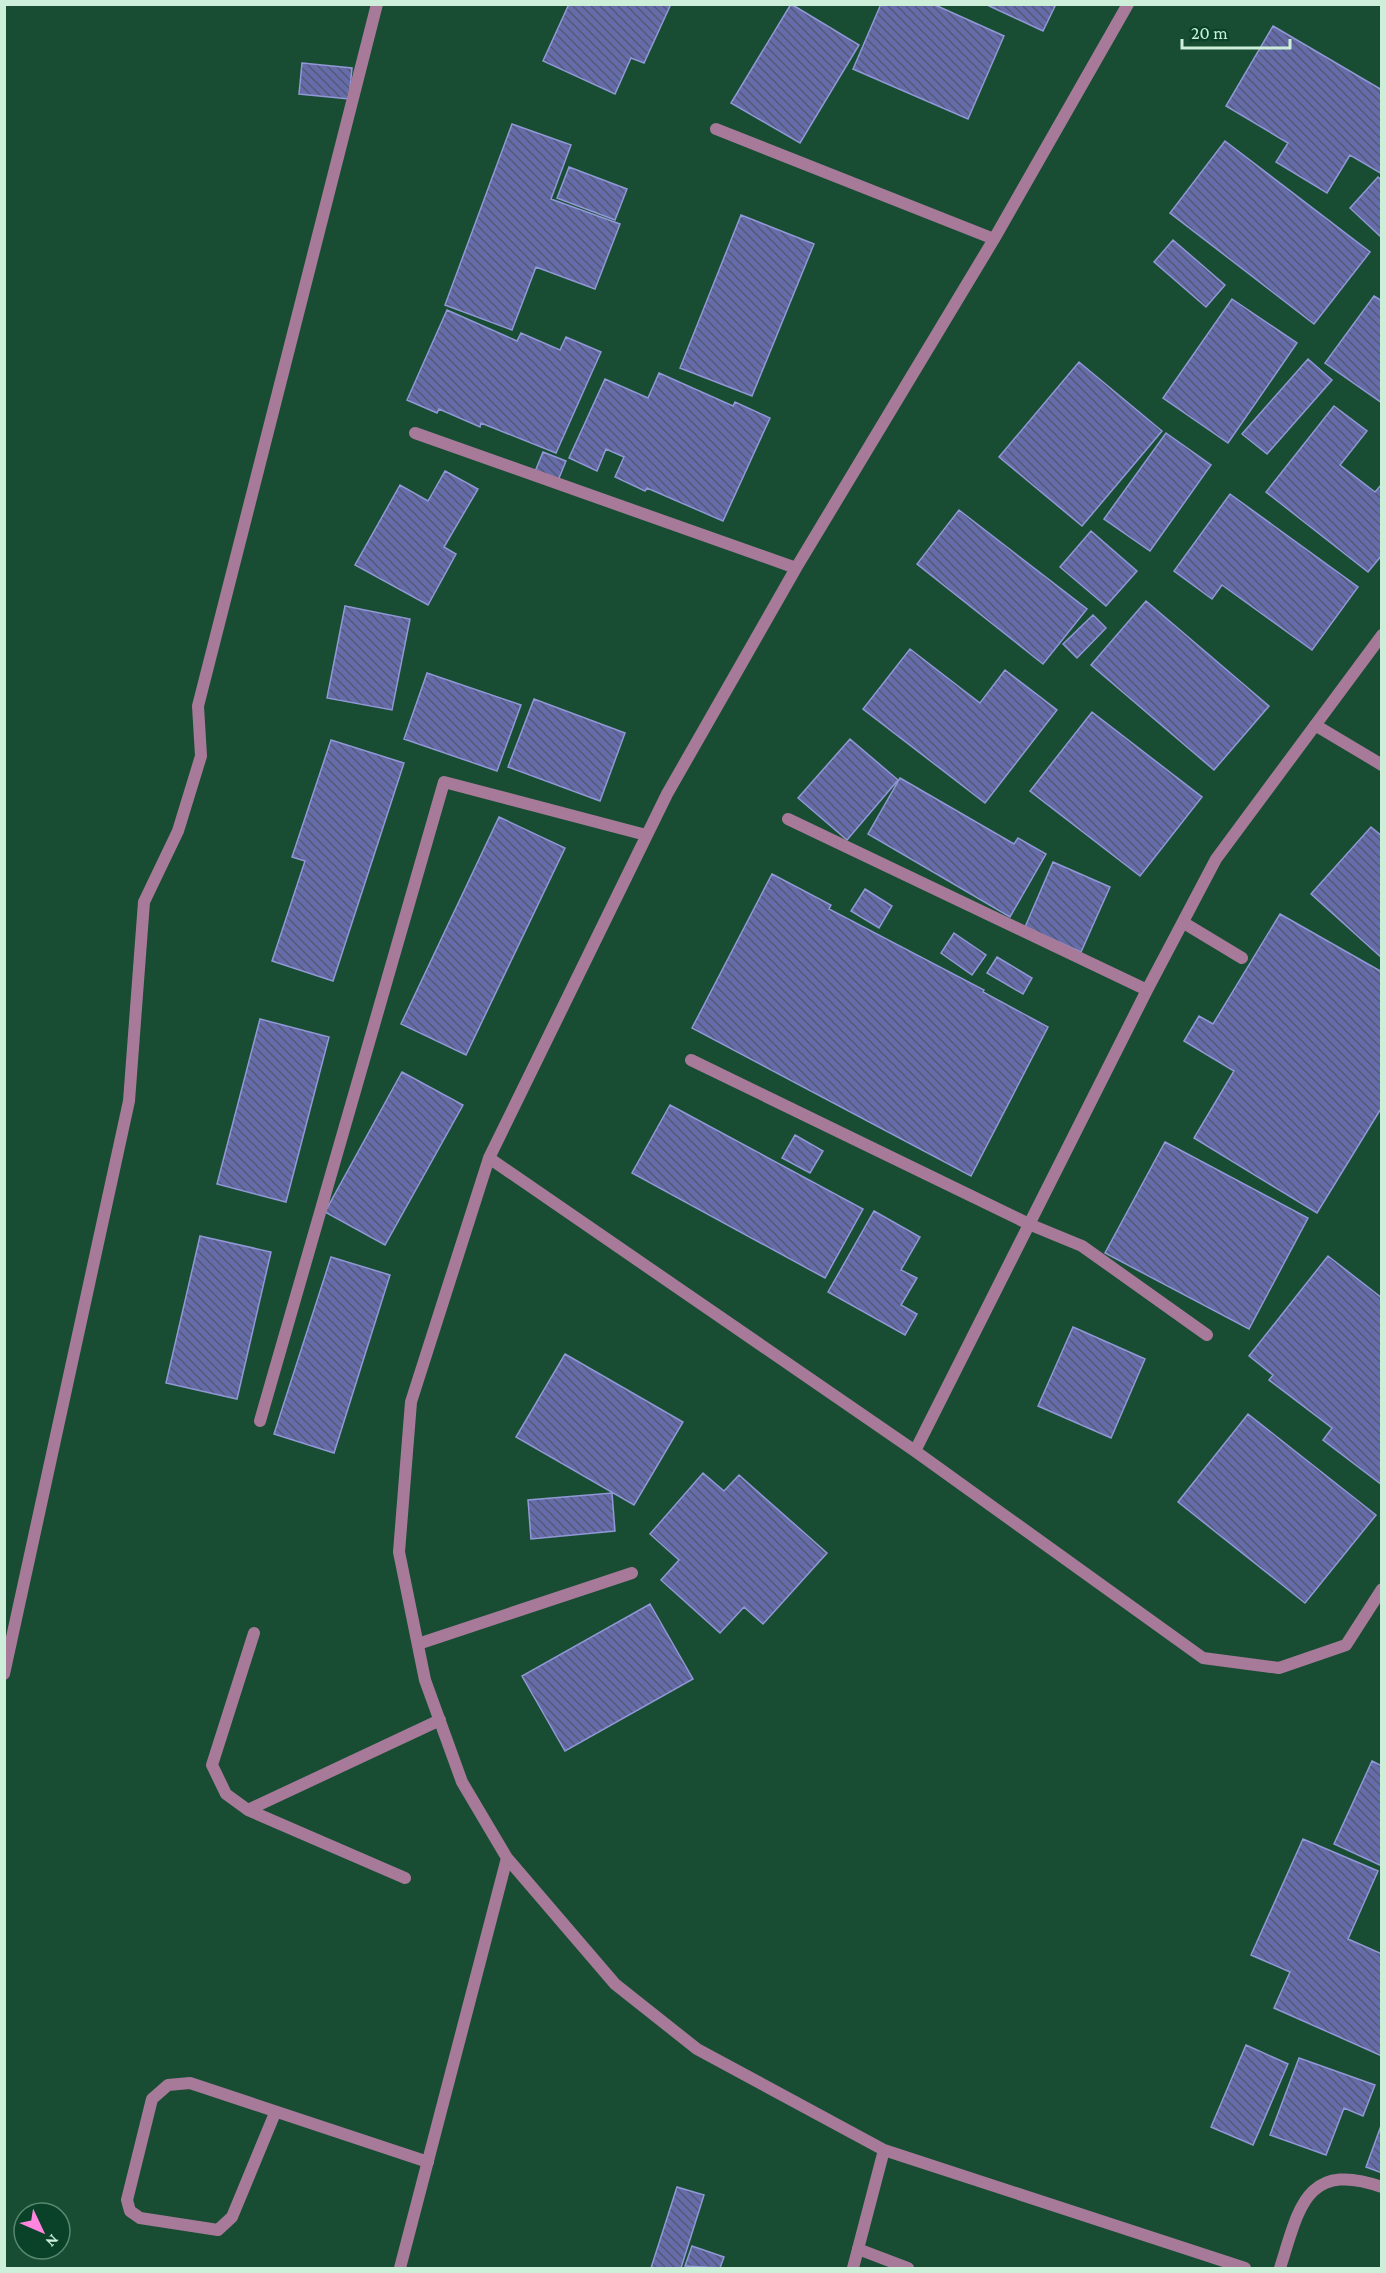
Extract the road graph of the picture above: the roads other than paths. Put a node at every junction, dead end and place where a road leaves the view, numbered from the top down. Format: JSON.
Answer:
{"nodes":[{"id":1,"x":377,"y":4,"type":"edge"},
{"id":2,"x":1128,"y":4,"type":"edge"},
{"id":3,"x":716,"y":129,"type":"dead end"},
{"id":4,"x":994,"y":239,"type":"junction"},
{"id":5,"x":414,"y":433,"type":"dead end"},
{"id":6,"x":796,"y":568,"type":"junction"},
{"id":7,"x":1382,"y":635,"type":"edge"},
{"id":8,"x":1315,"y":725,"type":"junction"},
{"id":9,"x":1382,"y":765,"type":"edge"},
{"id":10,"x":788,"y":819,"type":"dead end"},
{"id":11,"x":646,"y":835,"type":"junction"},
{"id":12,"x":1184,"y":922,"type":"junction"},
{"id":13,"x":1242,"y":958,"type":"dead end"},
{"id":14,"x":1147,"y":990,"type":"junction"},
{"id":15,"x":691,"y":1060,"type":"dead end"},
{"id":16,"x":489,"y":1158,"type":"junction"},
{"id":17,"x":1031,"y":1225,"type":"junction"},
{"id":18,"x":1207,"y":1335,"type":"dead end"},
{"id":19,"x":260,"y":1421,"type":"dead end"},
{"id":20,"x":915,"y":1451,"type":"junction"},
{"id":21,"x":632,"y":1573,"type":"dead end"},
{"id":22,"x":1382,"y":1589,"type":"edge"},
{"id":23,"x":254,"y":1633,"type":"dead end"},
{"id":24,"x":418,"y":1644,"type":"junction"},
{"id":25,"x":4,"y":1674,"type":"edge"},
{"id":26,"x":440,"y":1720,"type":"junction"},
{"id":27,"x":248,"y":1810,"type":"junction"},
{"id":28,"x":507,"y":1858,"type":"junction"},
{"id":29,"x":405,"y":1878,"type":"dead end"},
{"id":30,"x":275,"y":2113,"type":"junction"},
{"id":31,"x":884,"y":2150,"type":"junction"},
{"id":32,"x":428,"y":2162,"type":"junction"},
{"id":33,"x":1382,"y":2187,"type":"edge"},
{"id":34,"x":858,"y":2249,"type":"junction"},
{"id":35,"x":400,"y":2268,"type":"edge"},
{"id":36,"x":853,"y":2268,"type":"edge"},
{"id":37,"x":908,"y":2268,"type":"edge"},
{"id":38,"x":1245,"y":2268,"type":"edge"},
{"id":39,"x":1280,"y":2268,"type":"edge"}],
"edges":[{"from":1,"to":25,"type":"street"},
{"from":2,"to":4,"type":"street"},
{"from":3,"to":4,"type":"street"},
{"from":4,"to":6,"type":"street"},
{"from":5,"to":6,"type":"street"},
{"from":6,"to":11,"type":"street"},
{"from":7,"to":8,"type":"street"},
{"from":8,"to":9,"type":"street"},
{"from":8,"to":12,"type":"street"},
{"from":10,"to":14,"type":"street"},
{"from":11,"to":16,"type":"street"},
{"from":11,"to":19,"type":"street"},
{"from":12,"to":13,"type":"street"},
{"from":12,"to":14,"type":"street"},
{"from":14,"to":17,"type":"street"},
{"from":15,"to":17,"type":"street"},
{"from":16,"to":20,"type":"street"},
{"from":16,"to":24,"type":"street"},
{"from":17,"to":18,"type":"street"},
{"from":17,"to":20,"type":"street"},
{"from":20,"to":22,"type":"street"},
{"from":21,"to":24,"type":"street"},
{"from":23,"to":27,"type":"street"},
{"from":24,"to":26,"type":"street"},
{"from":26,"to":27,"type":"street"},
{"from":26,"to":28,"type":"street"},
{"from":27,"to":29,"type":"street"},
{"from":28,"to":31,"type":"street"},
{"from":28,"to":32,"type":"street"},
{"from":30,"to":30,"type":"street"},
{"from":30,"to":32,"type":"street"},
{"from":31,"to":34,"type":"street"},
{"from":31,"to":38,"type":"street"},
{"from":32,"to":35,"type":"street"},
{"from":33,"to":39,"type":"street"},
{"from":34,"to":36,"type":"street"},
{"from":34,"to":37,"type":"street"}]}
